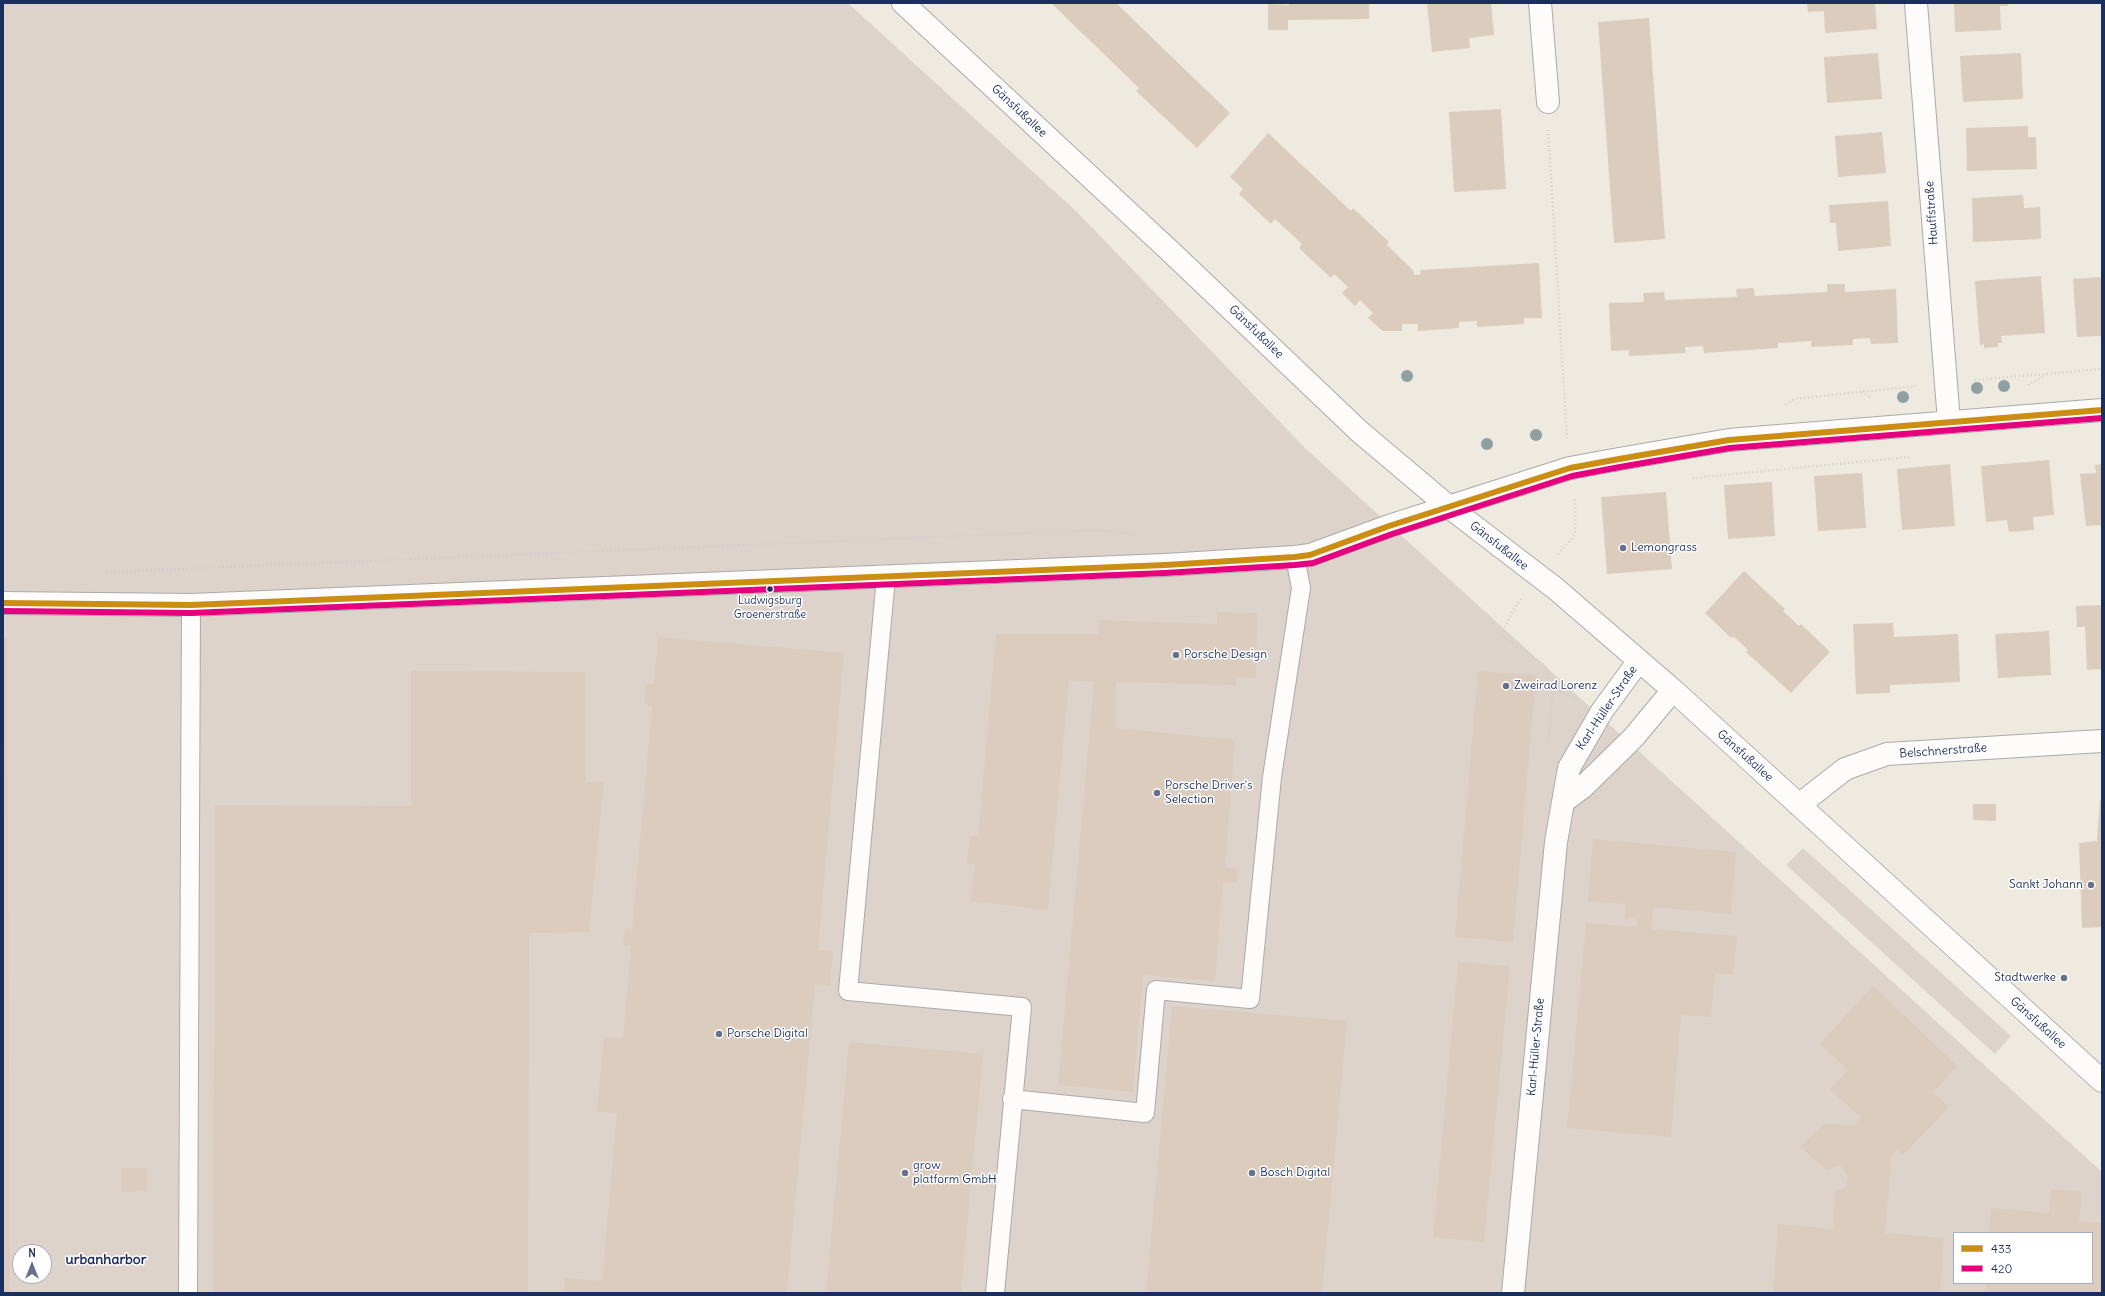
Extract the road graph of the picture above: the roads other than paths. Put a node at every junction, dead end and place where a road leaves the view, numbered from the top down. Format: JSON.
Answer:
{"nodes":[{"id":1,"x":903,"y":3,"type":"edge"},
{"id":2,"x":1540,"y":3,"type":"edge"},
{"id":3,"x":1916,"y":3,"type":"edge"},
{"id":4,"x":1548,"y":102,"type":"road end"},
{"id":5,"x":2102,"y":410,"type":"edge"},
{"id":6,"x":1949,"y":422,"type":"junction"},
{"id":7,"x":1449,"y":507,"type":"junction"},
{"id":8,"x":1295,"y":557,"type":"junction"},
{"id":9,"x":886,"y":578,"type":"junction"},
{"id":10,"x":3,"y":603,"type":"edge"},
{"id":11,"x":191,"y":605,"type":"junction"},
{"id":12,"x":1638,"y":662,"type":"junction"},
{"id":13,"x":1673,"y":690,"type":"junction"},
{"id":14,"x":2102,"y":741,"type":"edge"},
{"id":15,"x":1564,"y":801,"type":"junction"},
{"id":16,"x":1799,"y":805,"type":"junction"},
{"id":17,"x":2102,"y":1081,"type":"edge"},
{"id":18,"x":1012,"y":1099,"type":"junction"},
{"id":19,"x":188,"y":1293,"type":"edge"},
{"id":20,"x":995,"y":1293,"type":"edge"},
{"id":21,"x":1513,"y":1293,"type":"edge"}],
"edges":[{"from":1,"to":7,"type":"street","name":"Gänsfußallee"},
{"from":2,"to":4,"type":"street"},
{"from":3,"to":6,"type":"street","name":"Hauffstraße"},
{"from":5,"to":6,"type":"street"},
{"from":6,"to":7,"type":"street"},
{"from":7,"to":8,"type":"street"},
{"from":7,"to":12,"type":"street","name":"Gänsfußallee"},
{"from":8,"to":9,"type":"street"},
{"from":8,"to":18,"type":"lane"},
{"from":9,"to":11,"type":"street"},
{"from":9,"to":18,"type":"lane"},
{"from":10,"to":11,"type":"street"},
{"from":11,"to":19,"type":"lane"},
{"from":12,"to":13,"type":"street","name":"Gänsfußallee"},
{"from":12,"to":15,"type":"street","name":"Karl-Hüller-Straße"},
{"from":13,"to":15,"type":"street"},
{"from":13,"to":16,"type":"street","name":"Gänsfußallee"},
{"from":14,"to":16,"type":"street","name":"Belschnerstraße"},
{"from":15,"to":21,"type":"street","name":"Karl-Hüller-Straße"},
{"from":16,"to":17,"type":"street","name":"Gänsfußallee"},
{"from":18,"to":20,"type":"lane"}]}
